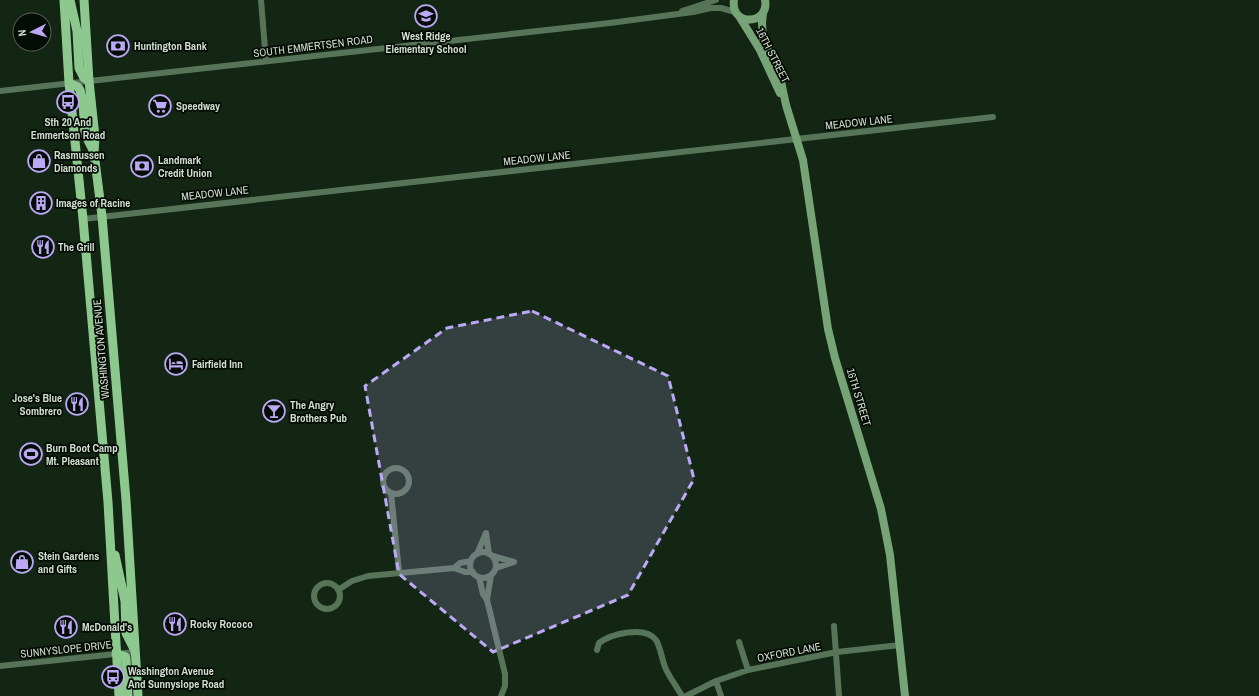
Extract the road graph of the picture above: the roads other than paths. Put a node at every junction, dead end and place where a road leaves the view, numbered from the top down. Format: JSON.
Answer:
{"nodes":[{"id":1,"x":64,"y":0,"type":"edge"},
{"id":2,"x":70,"y":0,"type":"edge"},
{"id":3,"x":84,"y":0,"type":"edge"},
{"id":4,"x":261,"y":0,"type":"edge"},
{"id":5,"x":716,"y":0,"type":"edge"},
{"id":6,"x":734,"y":0,"type":"edge"},
{"id":7,"x":765,"y":0,"type":"edge"},
{"id":8,"x":763,"y":13,"type":"junction"},
{"id":9,"x":675,"y":14,"type":"junction"},
{"id":10,"x":737,"y":14,"type":"junction"},
{"id":11,"x":266,"y":61,"type":"junction"},
{"id":12,"x":89,"y":81,"type":"junction"},
{"id":13,"x":70,"y":83,"type":"junction"},
{"id":14,"x":0,"y":91,"type":"edge"},
{"id":15,"x":786,"y":105,"type":"junction"},
{"id":16,"x":993,"y":117,"type":"dead end"},
{"id":17,"x":797,"y":139,"type":"junction"},
{"id":18,"x":94,"y":153,"type":"junction"},
{"id":19,"x":102,"y":216,"type":"junction"},
{"id":20,"x":83,"y":218,"type":"junction"},
{"id":21,"x":391,"y":493,"type":"junction"},
{"id":22,"x":109,"y":530,"type":"junction"},
{"id":23,"x":477,"y":554,"type":"junction"},
{"id":24,"x":491,"y":555,"type":"junction"},
{"id":25,"x":471,"y":561,"type":"junction"},
{"id":26,"x":454,"y":568,"type":"junction"},
{"id":27,"x":496,"y":568,"type":"junction"},
{"id":28,"x":399,"y":572,"type":"junction"},
{"id":29,"x":473,"y":572,"type":"junction"},
{"id":30,"x":491,"y":575,"type":"junction"},
{"id":31,"x":479,"y":577,"type":"junction"},
{"id":32,"x":338,"y":590,"type":"junction"},
{"id":33,"x":487,"y":600,"type":"junction"},
{"id":34,"x":834,"y":626,"type":"dead end"},
{"id":35,"x":739,"y":642,"type":"dead end"},
{"id":36,"x":900,"y":645,"type":"junction"},
{"id":37,"x":597,"y":650,"type":"dead end"},
{"id":38,"x":135,"y":652,"type":"junction"},
{"id":39,"x":836,"y":652,"type":"junction"},
{"id":40,"x":116,"y":654,"type":"junction"},
{"id":41,"x":0,"y":666,"type":"edge"},
{"id":42,"x":748,"y":670,"type":"junction"},
{"id":43,"x":716,"y":681,"type":"junction"},
{"id":44,"x":119,"y":696,"type":"edge"},
{"id":45,"x":128,"y":696,"type":"edge"},
{"id":46,"x":138,"y":696,"type":"edge"},
{"id":47,"x":502,"y":696,"type":"edge"},
{"id":48,"x":682,"y":696,"type":"edge"},
{"id":49,"x":686,"y":696,"type":"edge"},
{"id":50,"x":721,"y":696,"type":"edge"},
{"id":51,"x":839,"y":696,"type":"edge"},
{"id":52,"x":905,"y":696,"type":"edge"}],
"edges":[{"from":1,"to":13,"type":"main road","name":"WASHINGTON AVENUE"},
{"from":2,"to":12,"type":"main road"},
{"from":3,"to":12,"type":"main road","name":"WASHINGTON AVENUE"},
{"from":4,"to":11,"type":"street"},
{"from":5,"to":9,"type":"street","name":"SOUTH EMMERTSEN ROAD"},
{"from":6,"to":10,"type":"street","name":"16TH STREET"},
{"from":7,"to":8,"type":"street","name":"16TH STREET"},
{"from":8,"to":10,"type":"street","name":"16TH STREET"},
{"from":8,"to":15,"type":"street","name":"16TH STREET"},
{"from":9,"to":10,"type":"street","name":"SOUTH EMMERTSEN ROAD"},
{"from":9,"to":11,"type":"street","name":"SOUTH EMMERTSEN ROAD"},
{"from":10,"to":15,"type":"street","name":"16TH STREET"},
{"from":11,"to":12,"type":"street","name":"SOUTH EMMERTSEN ROAD"},
{"from":12,"to":13,"type":"street","name":"SOUTH EMMERTSEN ROAD"},
{"from":12,"to":18,"type":"main road","name":"WASHINGTON AVENUE"},
{"from":13,"to":14,"type":"street","name":"SOUTH EMMERTSEN ROAD"},
{"from":13,"to":18,"type":"main road"},
{"from":13,"to":20,"type":"main road","name":"WASHINGTON AVENUE"},
{"from":15,"to":17,"type":"street","name":"16TH STREET"},
{"from":16,"to":17,"type":"street","name":"MEADOW LANE"},
{"from":17,"to":19,"type":"street","name":"MEADOW LANE"},
{"from":17,"to":36,"type":"street","name":"16TH STREET"},
{"from":18,"to":19,"type":"main road","name":"WASHINGTON AVENUE"},
{"from":19,"to":20,"type":"street","name":"MEADOW LANE"},
{"from":19,"to":38,"type":"main road","name":"WASHINGTON AVENUE"},
{"from":20,"to":22,"type":"main road","name":"WASHINGTON AVENUE"},
{"from":21,"to":21,"type":"street"},
{"from":21,"to":28,"type":"street"},
{"from":22,"to":38,"type":"main road"},
{"from":22,"to":40,"type":"main road","name":"WASHINGTON AVENUE"},
{"from":23,"to":24,"type":"street"},
{"from":23,"to":24,"type":"street"},
{"from":23,"to":25,"type":"street"},
{"from":24,"to":27,"type":"street"},
{"from":24,"to":27,"type":"street"},
{"from":25,"to":26,"type":"street"},
{"from":25,"to":29,"type":"street"},
{"from":26,"to":28,"type":"street"},
{"from":26,"to":29,"type":"street"},
{"from":27,"to":30,"type":"street"},
{"from":28,"to":32,"type":"street"},
{"from":29,"to":31,"type":"street"},
{"from":30,"to":31,"type":"street"},
{"from":30,"to":33,"type":"street"},
{"from":31,"to":33,"type":"street"},
{"from":32,"to":32,"type":"street"},
{"from":33,"to":47,"type":"street"},
{"from":34,"to":39,"type":"street"},
{"from":35,"to":42,"type":"street"},
{"from":36,"to":39,"type":"street","name":"OXFORD LANE"},
{"from":36,"to":52,"type":"street","name":"16TH STREET"},
{"from":37,"to":48,"type":"street"},
{"from":38,"to":40,"type":"street","name":"SUNNYSLOPE DRIVE"},
{"from":38,"to":46,"type":"main road","name":"WASHINGTON AVENUE"},
{"from":39,"to":42,"type":"street","name":"OXFORD LANE"},
{"from":39,"to":51,"type":"street"},
{"from":40,"to":41,"type":"street","name":"SUNNYSLOPE DRIVE"},
{"from":40,"to":44,"type":"main road","name":"WASHINGTON AVENUE"},
{"from":40,"to":45,"type":"main road"},
{"from":42,"to":43,"type":"street","name":"OXFORD LANE"},
{"from":43,"to":49,"type":"street","name":"OXFORD LANE"},
{"from":43,"to":50,"type":"street"}]}
